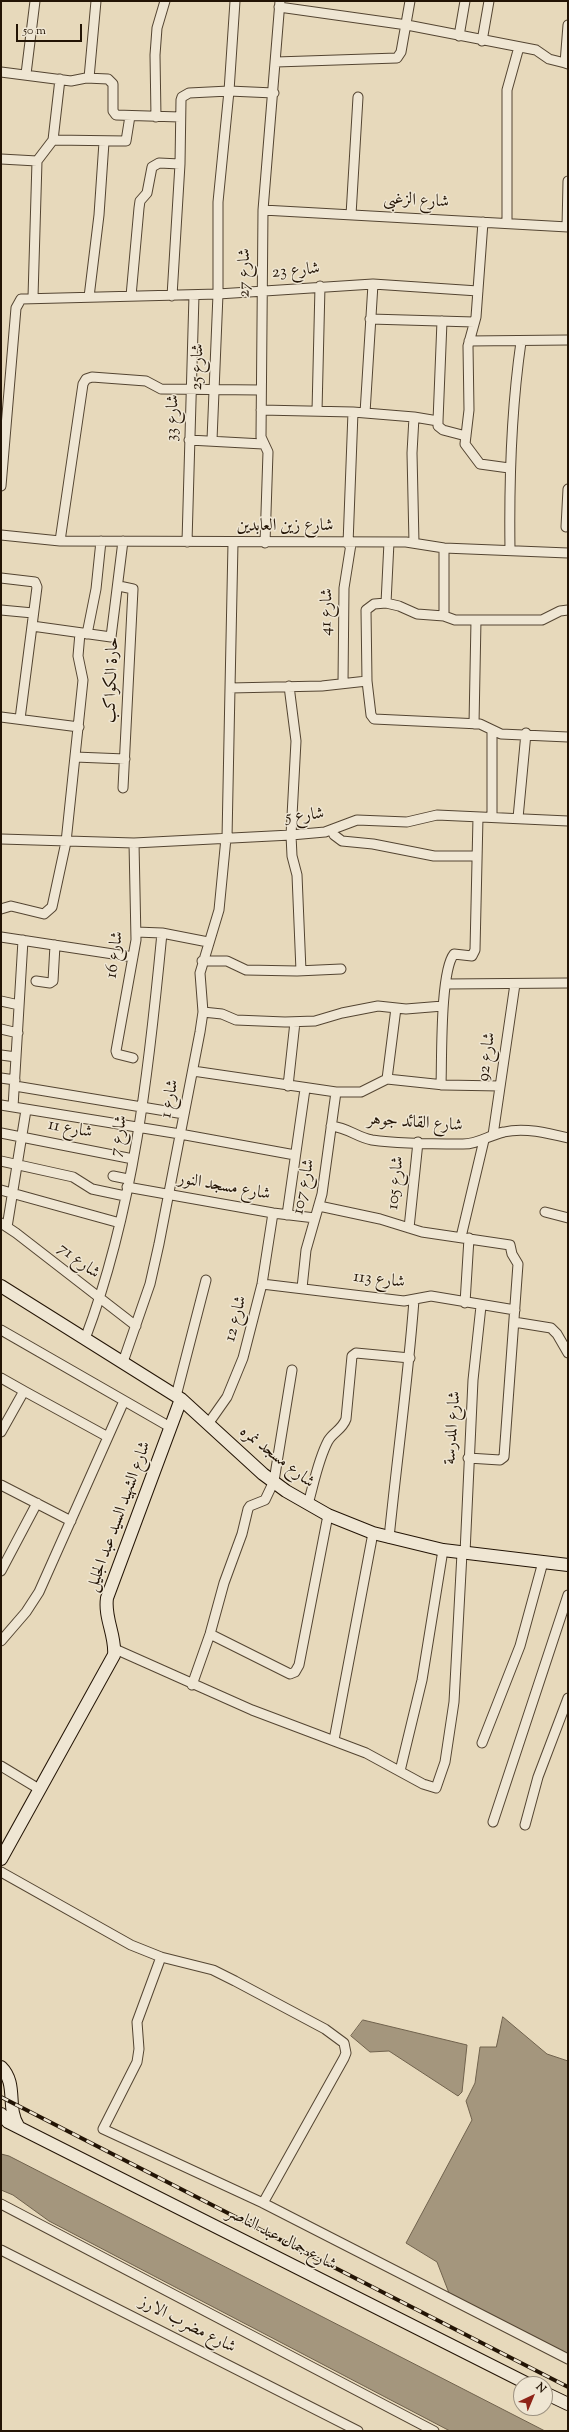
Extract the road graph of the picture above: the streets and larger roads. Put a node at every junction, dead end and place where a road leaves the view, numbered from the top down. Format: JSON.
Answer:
{"nodes":[{"id":1,"x":34,"y":1,"type":"edge"},
{"id":2,"x":96,"y":1,"type":"edge"},
{"id":3,"x":165,"y":1,"type":"edge"},
{"id":4,"x":235,"y":1,"type":"edge"},
{"id":5,"x":410,"y":1,"type":"edge"},
{"id":6,"x":465,"y":1,"type":"edge"},
{"id":7,"x":490,"y":1,"type":"edge"},
{"id":8,"x":279,"y":4,"type":"edge"},
{"id":9,"x":407,"y":25,"type":"junction"},
{"id":10,"x":568,"y":25,"type":"edge"},
{"id":11,"x":459,"y":36,"type":"junction"},
{"id":12,"x":482,"y":41,"type":"junction"},
{"id":13,"x":519,"y":47,"type":"junction"},
{"id":14,"x":276,"y":62,"type":"junction"},
{"id":15,"x":566,"y":63,"type":"edge"},
{"id":16,"x":1,"y":72,"type":"edge"},
{"id":17,"x":26,"y":74,"type":"junction"},
{"id":18,"x":89,"y":78,"type":"junction"},
{"id":19,"x":60,"y":79,"type":"junction"},
{"id":20,"x":229,"y":91,"type":"junction"},
{"id":21,"x":274,"y":93,"type":"junction"},
{"id":22,"x":358,"y":97,"type":"dead end"},
{"id":23,"x":130,"y":116,"type":"junction"},
{"id":24,"x":156,"y":117,"type":"junction"},
{"id":25,"x":180,"y":117,"type":"junction"},
{"id":26,"x":53,"y":140,"type":"junction"},
{"id":27,"x":104,"y":142,"type":"junction"},
{"id":28,"x":1,"y":159,"type":"edge"},
{"id":29,"x":38,"y":161,"type":"junction"},
{"id":30,"x":180,"y":164,"type":"junction"},
{"id":31,"x":568,"y":181,"type":"edge"},
{"id":32,"x":263,"y":210,"type":"junction"},
{"id":33,"x":351,"y":215,"type":"junction"},
{"id":34,"x":483,"y":222,"type":"junction"},
{"id":35,"x":507,"y":223,"type":"junction"},
{"id":36,"x":568,"y":227,"type":"edge"},
{"id":37,"x":373,"y":284,"type":"junction"},
{"id":38,"x":320,"y":286,"type":"junction"},
{"id":39,"x":478,"y":291,"type":"junction"},
{"id":40,"x":262,"y":292,"type":"junction"},
{"id":41,"x":218,"y":294,"type":"junction"},
{"id":42,"x":194,"y":295,"type":"junction"},
{"id":43,"x":131,"y":296,"type":"junction"},
{"id":44,"x":172,"y":296,"type":"junction"},
{"id":45,"x":33,"y":297,"type":"junction"},
{"id":46,"x":89,"y":297,"type":"junction"},
{"id":47,"x":370,"y":319,"type":"junction"},
{"id":48,"x":442,"y":321,"type":"junction"},
{"id":49,"x":474,"y":322,"type":"junction"},
{"id":50,"x":568,"y":340,"type":"edge"},
{"id":51,"x":469,"y":341,"type":"junction"},
{"id":52,"x":521,"y":342,"type":"junction"},
{"id":53,"x":191,"y":390,"type":"junction"},
{"id":54,"x":214,"y":390,"type":"junction"},
{"id":55,"x":260,"y":390,"type":"junction"},
{"id":56,"x":260,"y":410,"type":"junction"},
{"id":57,"x":317,"y":411,"type":"junction"},
{"id":58,"x":353,"y":412,"type":"junction"},
{"id":59,"x":365,"y":413,"type":"junction"},
{"id":60,"x":414,"y":417,"type":"junction"},
{"id":61,"x":438,"y":421,"type":"junction"},
{"id":62,"x":4,"y":424,"type":"edge"},
{"id":63,"x":466,"y":436,"type":"junction"},
{"id":64,"x":189,"y":440,"type":"junction"},
{"id":65,"x":212,"y":440,"type":"junction"},
{"id":66,"x":263,"y":444,"type":"junction"},
{"id":67,"x":509,"y":468,"type":"junction"},
{"id":68,"x":1,"y":486,"type":"edge"},
{"id":69,"x":568,"y":489,"type":"edge"},
{"id":70,"x":566,"y":527,"type":"dead end"},
{"id":71,"x":1,"y":535,"type":"edge"},
{"id":72,"x":101,"y":541,"type":"junction"},
{"id":73,"x":60,"y":542,"type":"junction"},
{"id":74,"x":123,"y":542,"type":"junction"},
{"id":75,"x":187,"y":542,"type":"junction"},
{"id":76,"x":389,"y":542,"type":"junction"},
{"id":77,"x":233,"y":543,"type":"junction"},
{"id":78,"x":266,"y":543,"type":"junction"},
{"id":79,"x":414,"y":543,"type":"junction"},
{"id":80,"x":350,"y":544,"type":"junction"},
{"id":81,"x":444,"y":548,"type":"junction"},
{"id":82,"x":510,"y":550,"type":"junction"},
{"id":83,"x":568,"y":553,"type":"edge"},
{"id":84,"x":1,"y":578,"type":"edge"},
{"id":85,"x":119,"y":586,"type":"junction"},
{"id":86,"x":386,"y":603,"type":"junction"},
{"id":87,"x":1,"y":610,"type":"edge"},
{"id":88,"x":568,"y":610,"type":"edge"},
{"id":89,"x":33,"y":613,"type":"junction"},
{"id":90,"x":444,"y":616,"type":"junction"},
{"id":91,"x":476,"y":620,"type":"junction"},
{"id":92,"x":32,"y":626,"type":"junction"},
{"id":93,"x":83,"y":634,"type":"junction"},
{"id":94,"x":367,"y":681,"type":"junction"},
{"id":95,"x":343,"y":683,"type":"junction"},
{"id":96,"x":289,"y":686,"type":"junction"},
{"id":97,"x":230,"y":688,"type":"junction"},
{"id":98,"x":1,"y":717,"type":"edge"},
{"id":99,"x":20,"y":719,"type":"junction"},
{"id":100,"x":474,"y":724,"type":"junction"},
{"id":101,"x":79,"y":727,"type":"junction"},
{"id":102,"x":492,"y":731,"type":"junction"},
{"id":103,"x":526,"y":734,"type":"junction"},
{"id":104,"x":568,"y":737,"type":"edge"},
{"id":105,"x":75,"y":757,"type":"junction"},
{"id":106,"x":125,"y":759,"type":"junction"},
{"id":107,"x":123,"y":788,"type":"dead end"},
{"id":108,"x":478,"y":817,"type":"junction"},
{"id":109,"x":492,"y":817,"type":"junction"},
{"id":110,"x":518,"y":818,"type":"junction"},
{"id":111,"x":568,"y":821,"type":"edge"},
{"id":112,"x":332,"y":830,"type":"junction"},
{"id":113,"x":291,"y":835,"type":"junction"},
{"id":114,"x":226,"y":838,"type":"junction"},
{"id":115,"x":1,"y":839,"type":"edge"},
{"id":116,"x":66,"y":842,"type":"junction"},
{"id":117,"x":134,"y":843,"type":"junction"},
{"id":118,"x":477,"y":856,"type":"junction"},
{"id":119,"x":1,"y":909,"type":"edge"},
{"id":120,"x":136,"y":932,"type":"junction"},
{"id":121,"x":162,"y":933,"type":"junction"},
{"id":122,"x":1,"y":937,"type":"edge"},
{"id":123,"x":23,"y":940,"type":"junction"},
{"id":124,"x":208,"y":942,"type":"junction"},
{"id":125,"x":55,"y":945,"type":"junction"},
{"id":126,"x":133,"y":957,"type":"junction"},
{"id":127,"x":202,"y":961,"type":"junction"},
{"id":128,"x":340,"y":969,"type":"dead end"},
{"id":129,"x":300,"y":971,"type":"junction"},
{"id":130,"x":36,"y":981,"type":"dead end"},
{"id":131,"x":568,"y":983,"type":"edge"},
{"id":132,"x":446,"y":984,"type":"junction"},
{"id":133,"x":515,"y":984,"type":"junction"},
{"id":134,"x":1,"y":1001,"type":"edge"},
{"id":135,"x":20,"y":1005,"type":"junction"},
{"id":136,"x":443,"y":1006,"type":"junction"},
{"id":137,"x":396,"y":1008,"type":"junction"},
{"id":138,"x":203,"y":1012,"type":"junction"},
{"id":139,"x":295,"y":1022,"type":"junction"},
{"id":140,"x":1,"y":1029,"type":"edge"},
{"id":141,"x":18,"y":1033,"type":"junction"},
{"id":142,"x":1,"y":1055,"type":"edge"},
{"id":143,"x":16,"y":1057,"type":"junction"},
{"id":144,"x":133,"y":1058,"type":"dead end"},
{"id":145,"x":193,"y":1071,"type":"junction"},
{"id":146,"x":1,"y":1078,"type":"edge"},
{"id":147,"x":387,"y":1079,"type":"junction"},
{"id":148,"x":15,"y":1083,"type":"junction"},
{"id":149,"x":441,"y":1085,"type":"junction"},
{"id":150,"x":288,"y":1086,"type":"junction"},
{"id":151,"x":500,"y":1086,"type":"junction"},
{"id":152,"x":305,"y":1089,"type":"junction"},
{"id":153,"x":336,"y":1092,"type":"junction"},
{"id":154,"x":1,"y":1105,"type":"edge"},
{"id":155,"x":13,"y":1107,"type":"junction"},
{"id":156,"x":141,"y":1107,"type":"junction"},
{"id":157,"x":26,"y":1110,"type":"junction"},
{"id":158,"x":184,"y":1114,"type":"junction"},
{"id":159,"x":331,"y":1126,"type":"junction"},
{"id":160,"x":138,"y":1127,"type":"junction"},
{"id":161,"x":1,"y":1133,"type":"edge"},
{"id":162,"x":180,"y":1134,"type":"junction"},
{"id":163,"x":493,"y":1135,"type":"junction"},
{"id":164,"x":22,"y":1137,"type":"junction"},
{"id":165,"x":568,"y":1138,"type":"edge"},
{"id":166,"x":484,"y":1140,"type":"junction"},
{"id":167,"x":418,"y":1142,"type":"junction"},
{"id":168,"x":295,"y":1155,"type":"junction"},
{"id":169,"x":133,"y":1159,"type":"junction"},
{"id":170,"x":1,"y":1161,"type":"edge"},
{"id":171,"x":18,"y":1165,"type":"junction"},
{"id":172,"x":113,"y":1176,"type":"dead end"},
{"id":173,"x":127,"y":1188,"type":"junction"},
{"id":174,"x":1,"y":1190,"type":"edge"},
{"id":175,"x":14,"y":1194,"type":"junction"},
{"id":176,"x":169,"y":1195,"type":"junction"},
{"id":177,"x":320,"y":1206,"type":"junction"},
{"id":178,"x":545,"y":1212,"type":"dead end"},
{"id":179,"x":273,"y":1213,"type":"junction"},
{"id":180,"x":287,"y":1215,"type":"junction"},
{"id":181,"x":315,"y":1218,"type":"junction"},
{"id":182,"x":568,"y":1218,"type":"edge"},
{"id":183,"x":120,"y":1223,"type":"junction"},
{"id":184,"x":4,"y":1225,"type":"edge"},
{"id":185,"x":408,"y":1228,"type":"junction"},
{"id":186,"x":465,"y":1238,"type":"junction"},
{"id":187,"x":206,"y":1280,"type":"dead end"},
{"id":188,"x":262,"y":1284,"type":"junction"},
{"id":189,"x":1,"y":1286,"type":"edge"},
{"id":190,"x":302,"y":1288,"type":"junction"},
{"id":191,"x":100,"y":1298,"type":"junction"},
{"id":192,"x":414,"y":1300,"type":"junction"},
{"id":193,"x":465,"y":1303,"type":"junction"},
{"id":194,"x":481,"y":1306,"type":"junction"},
{"id":195,"x":515,"y":1310,"type":"junction"},
{"id":196,"x":514,"y":1322,"type":"junction"},
{"id":197,"x":136,"y":1326,"type":"junction"},
{"id":198,"x":1,"y":1330,"type":"edge"},
{"id":199,"x":85,"y":1339,"type":"junction"},
{"id":200,"x":568,"y":1353,"type":"edge"},
{"id":201,"x":410,"y":1358,"type":"junction"},
{"id":202,"x":123,"y":1362,"type":"junction"},
{"id":203,"x":292,"y":1370,"type":"dead end"},
{"id":204,"x":1,"y":1378,"type":"edge"},
{"id":205,"x":24,"y":1391,"type":"junction"},
{"id":206,"x":178,"y":1397,"type":"junction"},
{"id":207,"x":124,"y":1401,"type":"junction"},
{"id":208,"x":208,"y":1424,"type":"junction"},
{"id":209,"x":170,"y":1427,"type":"junction"},
{"id":210,"x":1,"y":1432,"type":"edge"},
{"id":211,"x":108,"y":1437,"type":"junction"},
{"id":212,"x":468,"y":1458,"type":"junction"},
{"id":213,"x":274,"y":1481,"type":"junction"},
{"id":214,"x":1,"y":1485,"type":"edge"},
{"id":215,"x":37,"y":1503,"type":"junction"},
{"id":216,"x":308,"y":1504,"type":"junction"},
{"id":217,"x":328,"y":1515,"type":"junction"},
{"id":218,"x":71,"y":1521,"type":"junction"},
{"id":219,"x":373,"y":1533,"type":"junction"},
{"id":220,"x":389,"y":1538,"type":"junction"},
{"id":221,"x":443,"y":1550,"type":"junction"},
{"id":222,"x":463,"y":1553,"type":"junction"},
{"id":223,"x":543,"y":1562,"type":"junction"},
{"id":224,"x":568,"y":1565,"type":"edge"},
{"id":225,"x":1,"y":1570,"type":"edge"},
{"id":226,"x":568,"y":1595,"type":"edge"},
{"id":227,"x":210,"y":1634,"type":"junction"},
{"id":228,"x":1,"y":1641,"type":"edge"},
{"id":229,"x":114,"y":1648,"type":"junction"},
{"id":230,"x":192,"y":1685,"type":"junction"},
{"id":231,"x":568,"y":1698,"type":"edge"},
{"id":232,"x":334,"y":1740,"type":"junction"},
{"id":233,"x":482,"y":1743,"type":"dead end"},
{"id":234,"x":1,"y":1766,"type":"edge"},
{"id":235,"x":400,"y":1771,"type":"junction"},
{"id":236,"x":39,"y":1789,"type":"junction"},
{"id":237,"x":493,"y":1822,"type":"dead end"},
{"id":238,"x":525,"y":1825,"type":"dead end"},
{"id":239,"x":1,"y":1860,"type":"edge"},
{"id":240,"x":1,"y":1872,"type":"edge"},
{"id":241,"x":161,"y":1957,"type":"junction"},
{"id":242,"x":1,"y":2067,"type":"edge"},
{"id":243,"x":1,"y":2114,"type":"edge"},
{"id":244,"x":18,"y":2126,"type":"junction"},
{"id":245,"x":263,"y":2203,"type":"junction"},
{"id":246,"x":1,"y":2204,"type":"edge"},
{"id":247,"x":1,"y":2250,"type":"edge"},
{"id":248,"x":568,"y":2359,"type":"edge"},
{"id":249,"x":513,"y":2376,"type":"edge"},
{"id":250,"x":553,"y":2397,"type":"edge"},
{"id":251,"x":568,"y":2404,"type":"edge"},
{"id":252,"x":358,"y":2431,"type":"edge"},
{"id":253,"x":434,"y":2431,"type":"edge"}],
"edges":[{"from":1,"to":17,"type":"street"},
{"from":2,"to":18,"type":"street"},
{"from":3,"to":24,"type":"street"},
{"from":4,"to":20,"type":"street","name":"شارع 25"},
{"from":5,"to":9,"type":"street"},
{"from":6,"to":11,"type":"street"},
{"from":7,"to":12,"type":"street"},
{"from":8,"to":9,"type":"street"},
{"from":8,"to":14,"type":"street","name":"شارع 27"},
{"from":9,"to":11,"type":"street"},
{"from":9,"to":14,"type":"street"},
{"from":10,"to":15,"type":"street"},
{"from":11,"to":12,"type":"street"},
{"from":12,"to":13,"type":"street"},
{"from":13,"to":15,"type":"street"},
{"from":13,"to":35,"type":"street"},
{"from":14,"to":21,"type":"street","name":"شارع 27"},
{"from":16,"to":17,"type":"street"},
{"from":17,"to":19,"type":"street"},
{"from":18,"to":19,"type":"street"},
{"from":18,"to":23,"type":"street"},
{"from":19,"to":26,"type":"street"},
{"from":20,"to":21,"type":"street"},
{"from":20,"to":25,"type":"street"},
{"from":20,"to":41,"type":"street","name":"شارع 25"},
{"from":21,"to":32,"type":"street","name":"شارع 27"},
{"from":22,"to":33,"type":"street"},
{"from":23,"to":24,"type":"street"},
{"from":23,"to":27,"type":"street"},
{"from":24,"to":25,"type":"street"},
{"from":25,"to":30,"type":"street"},
{"from":26,"to":27,"type":"street"},
{"from":26,"to":29,"type":"street"},
{"from":27,"to":46,"type":"street"},
{"from":28,"to":29,"type":"street"},
{"from":29,"to":45,"type":"street"},
{"from":30,"to":43,"type":"street"},
{"from":30,"to":44,"type":"street"},
{"from":31,"to":36,"type":"street"},
{"from":32,"to":33,"type":"street","name":"شارع الزغبى"},
{"from":32,"to":40,"type":"street","name":"شارع 27"},
{"from":33,"to":34,"type":"street","name":"شارع الزغبى"},
{"from":34,"to":35,"type":"street","name":"شارع الزغبى"},
{"from":34,"to":39,"type":"street"},
{"from":35,"to":36,"type":"street","name":"شارع الزغبى"},
{"from":37,"to":38,"type":"street","name":"شارع 23"},
{"from":37,"to":39,"type":"street","name":"شارع 23"},
{"from":37,"to":47,"type":"street"},
{"from":38,"to":40,"type":"street","name":"شارع 23"},
{"from":38,"to":57,"type":"street"},
{"from":39,"to":49,"type":"street"},
{"from":40,"to":41,"type":"street","name":"شارع 23"},
{"from":40,"to":55,"type":"street","name":"شارع 27"},
{"from":41,"to":42,"type":"street","name":"شارع 23"},
{"from":41,"to":54,"type":"street","name":"شارع 25"},
{"from":42,"to":44,"type":"street","name":"شارع 23"},
{"from":42,"to":53,"type":"street","name":"شارع 33"},
{"from":43,"to":44,"type":"street","name":"شارع 23"},
{"from":43,"to":46,"type":"street","name":"شارع 23"},
{"from":45,"to":46,"type":"street","name":"شارع 23"},
{"from":45,"to":62,"type":"street","name":"شارع 23"},
{"from":47,"to":48,"type":"street"},
{"from":47,"to":59,"type":"street"},
{"from":48,"to":49,"type":"street"},
{"from":48,"to":61,"type":"street"},
{"from":49,"to":51,"type":"street"},
{"from":50,"to":52,"type":"street"},
{"from":51,"to":52,"type":"street"},
{"from":51,"to":63,"type":"street"},
{"from":52,"to":67,"type":"street"},
{"from":53,"to":54,"type":"street"},
{"from":53,"to":64,"type":"street","name":"شارع 33"},
{"from":53,"to":73,"type":"street"},
{"from":54,"to":55,"type":"street"},
{"from":54,"to":65,"type":"street","name":"شارع 25"},
{"from":55,"to":56,"type":"street","name":"شارع 27"},
{"from":56,"to":57,"type":"street"},
{"from":56,"to":66,"type":"street","name":"شارع 27"},
{"from":57,"to":58,"type":"street"},
{"from":58,"to":59,"type":"street"},
{"from":58,"to":80,"type":"street","name":"شارع 41"},
{"from":59,"to":60,"type":"street"},
{"from":60,"to":61,"type":"street"},
{"from":60,"to":79,"type":"street"},
{"from":61,"to":63,"type":"street"},
{"from":62,"to":68,"type":"street"},
{"from":63,"to":67,"type":"street"},
{"from":64,"to":65,"type":"street"},
{"from":64,"to":75,"type":"street","name":"شارع 33"},
{"from":65,"to":66,"type":"street"},
{"from":66,"to":78,"type":"street","name":"شارع 27"},
{"from":67,"to":82,"type":"street"},
{"from":69,"to":70,"type":"street"},
{"from":71,"to":73,"type":"street","name":"شارع زين العابدين"},
{"from":72,"to":73,"type":"street","name":"شارع زين العابدين"},
{"from":72,"to":74,"type":"street","name":"شارع زين العابدين"},
{"from":72,"to":93,"type":"street"},
{"from":74,"to":75,"type":"street","name":"شارع زين العابدين"},
{"from":74,"to":85,"type":"street"},
{"from":75,"to":77,"type":"street","name":"شارع زين العابدين"},
{"from":76,"to":79,"type":"street","name":"شارع زين العابدين"},
{"from":76,"to":80,"type":"street","name":"شارع زين العابدين"},
{"from":76,"to":86,"type":"street"},
{"from":77,"to":78,"type":"street","name":"شارع زين العابدين"},
{"from":77,"to":97,"type":"street","name":"شارع 1"},
{"from":78,"to":80,"type":"street","name":"شارع زين العابدين"},
{"from":79,"to":81,"type":"street","name":"شارع زين العابدين"},
{"from":80,"to":95,"type":"street","name":"شارع 41"},
{"from":81,"to":82,"type":"street","name":"شارع زين العابدين"},
{"from":81,"to":90,"type":"street"},
{"from":82,"to":83,"type":"street","name":"شارع زين العابدين"},
{"from":84,"to":89,"type":"street"},
{"from":85,"to":93,"type":"street"},
{"from":85,"to":106,"type":"street","name":"حارة الكواكب"},
{"from":86,"to":90,"type":"street"},
{"from":86,"to":94,"type":"street"},
{"from":87,"to":89,"type":"street"},
{"from":88,"to":91,"type":"street"},
{"from":89,"to":92,"type":"street"},
{"from":90,"to":91,"type":"street"},
{"from":91,"to":100,"type":"street"},
{"from":92,"to":93,"type":"street"},
{"from":92,"to":99,"type":"street"},
{"from":93,"to":101,"type":"street"},
{"from":94,"to":95,"type":"street"},
{"from":94,"to":100,"type":"street"},
{"from":95,"to":96,"type":"street"},
{"from":96,"to":97,"type":"street"},
{"from":96,"to":113,"type":"street"},
{"from":97,"to":114,"type":"street","name":"شارع 1"},
{"from":98,"to":99,"type":"street"},
{"from":99,"to":101,"type":"street"},
{"from":100,"to":102,"type":"street"},
{"from":101,"to":105,"type":"street"},
{"from":102,"to":103,"type":"street"},
{"from":102,"to":109,"type":"street"},
{"from":103,"to":104,"type":"street"},
{"from":103,"to":110,"type":"street"},
{"from":105,"to":106,"type":"street"},
{"from":105,"to":116,"type":"street"},
{"from":106,"to":107,"type":"street","name":"حارة الكواكب"},
{"from":108,"to":109,"type":"street","name":"شارع 5"},
{"from":108,"to":112,"type":"street","name":"شارع 5"},
{"from":108,"to":118,"type":"street"},
{"from":109,"to":110,"type":"street","name":"شارع 5"},
{"from":110,"to":111,"type":"street","name":"شارع 5"},
{"from":112,"to":113,"type":"street","name":"شارع 5"},
{"from":112,"to":118,"type":"street"},
{"from":113,"to":114,"type":"street","name":"شارع 5"},
{"from":113,"to":129,"type":"street"},
{"from":114,"to":117,"type":"street","name":"شارع 5"},
{"from":114,"to":124,"type":"street","name":"شارع 1"},
{"from":115,"to":116,"type":"street","name":"شارع 5"},
{"from":116,"to":117,"type":"street","name":"شارع 5"},
{"from":116,"to":119,"type":"street"},
{"from":117,"to":120,"type":"street","name":"شارع 16"},
{"from":118,"to":132,"type":"street"},
{"from":120,"to":121,"type":"street"},
{"from":120,"to":126,"type":"street","name":"شارع 16"},
{"from":121,"to":124,"type":"street"},
{"from":121,"to":156,"type":"street","name":"شارع 7"},
{"from":122,"to":123,"type":"street"},
{"from":123,"to":125,"type":"street"},
{"from":123,"to":135,"type":"street"},
{"from":124,"to":127,"type":"street","name":"شارع 1"},
{"from":125,"to":126,"type":"street"},
{"from":125,"to":130,"type":"street"},
{"from":126,"to":144,"type":"street","name":"شارع 16"},
{"from":127,"to":129,"type":"street"},
{"from":127,"to":138,"type":"street","name":"شارع 1"},
{"from":128,"to":129,"type":"street"},
{"from":131,"to":133,"type":"street"},
{"from":132,"to":133,"type":"street"},
{"from":132,"to":136,"type":"street"},
{"from":133,"to":151,"type":"street","name":"شارع 92"},
{"from":134,"to":135,"type":"street"},
{"from":135,"to":141,"type":"street"},
{"from":136,"to":137,"type":"street"},
{"from":136,"to":149,"type":"street"},
{"from":137,"to":139,"type":"street"},
{"from":137,"to":147,"type":"street"},
{"from":138,"to":139,"type":"street"},
{"from":138,"to":145,"type":"street","name":"شارع 1"},
{"from":139,"to":150,"type":"street"},
{"from":140,"to":141,"type":"street"},
{"from":141,"to":143,"type":"street"},
{"from":142,"to":143,"type":"street"},
{"from":143,"to":148,"type":"street"},
{"from":145,"to":150,"type":"street"},
{"from":145,"to":158,"type":"street","name":"شارع 1"},
{"from":146,"to":148,"type":"street"},
{"from":147,"to":149,"type":"street"},
{"from":147,"to":153,"type":"street"},
{"from":148,"to":155,"type":"street"},
{"from":148,"to":156,"type":"street"},
{"from":149,"to":151,"type":"street"},
{"from":150,"to":152,"type":"street"},
{"from":151,"to":163,"type":"street","name":"شارع 92"},
{"from":152,"to":153,"type":"street"},
{"from":152,"to":168,"type":"street"},
{"from":153,"to":159,"type":"street","name":"شارع 107"},
{"from":154,"to":155,"type":"street"},
{"from":155,"to":157,"type":"street"},
{"from":156,"to":158,"type":"street"},
{"from":156,"to":160,"type":"street","name":"شارع 7"},
{"from":157,"to":160,"type":"street"},
{"from":157,"to":164,"type":"street"},
{"from":158,"to":162,"type":"street","name":"شارع 1"},
{"from":159,"to":167,"type":"street","name":"شارع القائد جوهر"},
{"from":159,"to":177,"type":"street","name":"شارع 107"},
{"from":160,"to":162,"type":"street"},
{"from":160,"to":169,"type":"street","name":"شارع 7"},
{"from":161,"to":164,"type":"street","name":"شارع 11"},
{"from":162,"to":168,"type":"street"},
{"from":162,"to":176,"type":"street","name":"شارع 1"},
{"from":163,"to":165,"type":"street","name":"شارع القائد جوهر"},
{"from":163,"to":166,"type":"street","name":"شارع القائد جوهر"},
{"from":164,"to":169,"type":"street","name":"شارع 11"},
{"from":164,"to":171,"type":"street"},
{"from":166,"to":167,"type":"street","name":"شارع القائد جوهر"},
{"from":166,"to":186,"type":"street"},
{"from":167,"to":185,"type":"street","name":"شارع 105"},
{"from":168,"to":180,"type":"street"},
{"from":169,"to":173,"type":"street","name":"شارع 7"},
{"from":170,"to":171,"type":"street"},
{"from":171,"to":173,"type":"street"},
{"from":171,"to":175,"type":"street"},
{"from":172,"to":173,"type":"street"},
{"from":173,"to":176,"type":"street","name":"شارع مسجد النور"},
{"from":173,"to":183,"type":"street","name":"شارع 7"},
{"from":174,"to":175,"type":"street"},
{"from":175,"to":183,"type":"street"},
{"from":175,"to":184,"type":"street"},
{"from":176,"to":179,"type":"street","name":"شارع مسجد النور"},
{"from":176,"to":197,"type":"street","name":"شارع 1"},
{"from":177,"to":181,"type":"street","name":"شارع 107"},
{"from":177,"to":185,"type":"street"},
{"from":178,"to":182,"type":"street"},
{"from":179,"to":180,"type":"street","name":"شارع مسجد النور"},
{"from":179,"to":188,"type":"street","name":"شارع 12"},
{"from":180,"to":181,"type":"street","name":"شارع مسجد النور"},
{"from":181,"to":190,"type":"street","name":"شارع 107"},
{"from":183,"to":191,"type":"street","name":"شارع 7"},
{"from":184,"to":191,"type":"street","name":"شارع 71"},
{"from":185,"to":186,"type":"street"},
{"from":186,"to":193,"type":"street"},
{"from":186,"to":195,"type":"street"},
{"from":187,"to":206,"type":"street"},
{"from":188,"to":190,"type":"street","name":"شارع 113"},
{"from":188,"to":208,"type":"street","name":"شارع 12"},
{"from":189,"to":199,"type":"street","name":"شارع مسجد نمره"},
{"from":190,"to":192,"type":"street","name":"شارع 113"},
{"from":191,"to":197,"type":"street","name":"شارع 71"},
{"from":191,"to":199,"type":"street","name":"شارع 7"},
{"from":192,"to":193,"type":"street","name":"شارع 113"},
{"from":192,"to":201,"type":"street"},
{"from":193,"to":194,"type":"street","name":"شارع 113"},
{"from":194,"to":195,"type":"street","name":"شارع 113"},
{"from":194,"to":212,"type":"street","name":"شارع المدرسة"},
{"from":195,"to":196,"type":"street"},
{"from":196,"to":200,"type":"street"},
{"from":196,"to":212,"type":"street"},
{"from":197,"to":202,"type":"street","name":"شارع 1"},
{"from":198,"to":207,"type":"street"},
{"from":199,"to":202,"type":"street","name":"شارع مسجد نمره"},
{"from":201,"to":216,"type":"street"},
{"from":201,"to":220,"type":"street"},
{"from":202,"to":206,"type":"street","name":"شارع مسجد نمره"},
{"from":203,"to":213,"type":"street"},
{"from":204,"to":205,"type":"street"},
{"from":205,"to":210,"type":"street"},
{"from":205,"to":211,"type":"street"},
{"from":206,"to":208,"type":"street","name":"شارع مسجد نمره"},
{"from":206,"to":209,"type":"street","name":"شارع الشهيد السيد عبد الجليل"},
{"from":207,"to":209,"type":"street"},
{"from":207,"to":211,"type":"street"},
{"from":208,"to":213,"type":"street","name":"شارع مسجد نمره"},
{"from":209,"to":229,"type":"street","name":"شارع الشهيد السيد عبد الجليل"},
{"from":211,"to":218,"type":"street"},
{"from":212,"to":222,"type":"street","name":"شارع المدرسة"},
{"from":213,"to":216,"type":"street","name":"شارع مسجد نمره"},
{"from":213,"to":227,"type":"street"},
{"from":214,"to":215,"type":"street"},
{"from":215,"to":218,"type":"street"},
{"from":215,"to":225,"type":"street"},
{"from":216,"to":217,"type":"street","name":"شارع مسجد نمره"},
{"from":217,"to":219,"type":"street","name":"شارع مسجد نمره"},
{"from":217,"to":227,"type":"street"},
{"from":218,"to":228,"type":"street"},
{"from":219,"to":220,"type":"street","name":"شارع مسجد نمره"},
{"from":219,"to":232,"type":"street"},
{"from":220,"to":221,"type":"street","name":"شارع مسجد نمره"},
{"from":221,"to":222,"type":"street","name":"شارع مسجد نمره"},
{"from":221,"to":235,"type":"street"},
{"from":222,"to":223,"type":"street","name":"شارع مسجد نمره"},
{"from":222,"to":235,"type":"street","name":"شارع المدرسة"},
{"from":223,"to":224,"type":"street","name":"شارع مسجد نمره"},
{"from":223,"to":233,"type":"street"},
{"from":226,"to":237,"type":"street"},
{"from":227,"to":230,"type":"street"},
{"from":229,"to":230,"type":"street"},
{"from":229,"to":236,"type":"street"},
{"from":230,"to":232,"type":"street"},
{"from":231,"to":238,"type":"street"},
{"from":232,"to":235,"type":"street"},
{"from":234,"to":236,"type":"street"},
{"from":236,"to":239,"type":"street"},
{"from":240,"to":241,"type":"street"},
{"from":241,"to":245,"type":"street"},
{"from":241,"to":245,"type":"street"},
{"from":242,"to":244,"type":"street"},
{"from":243,"to":244,"type":"street","name":"شارع جمال عبد الناصر"},
{"from":244,"to":249,"type":"street","name":"شارع جمال عبد الناصر"},
{"from":245,"to":248,"type":"street"},
{"from":246,"to":253,"type":"street"},
{"from":247,"to":252,"type":"street","name":"شارع مضرب الارز"},
{"from":250,"to":251,"type":"street"}]}
